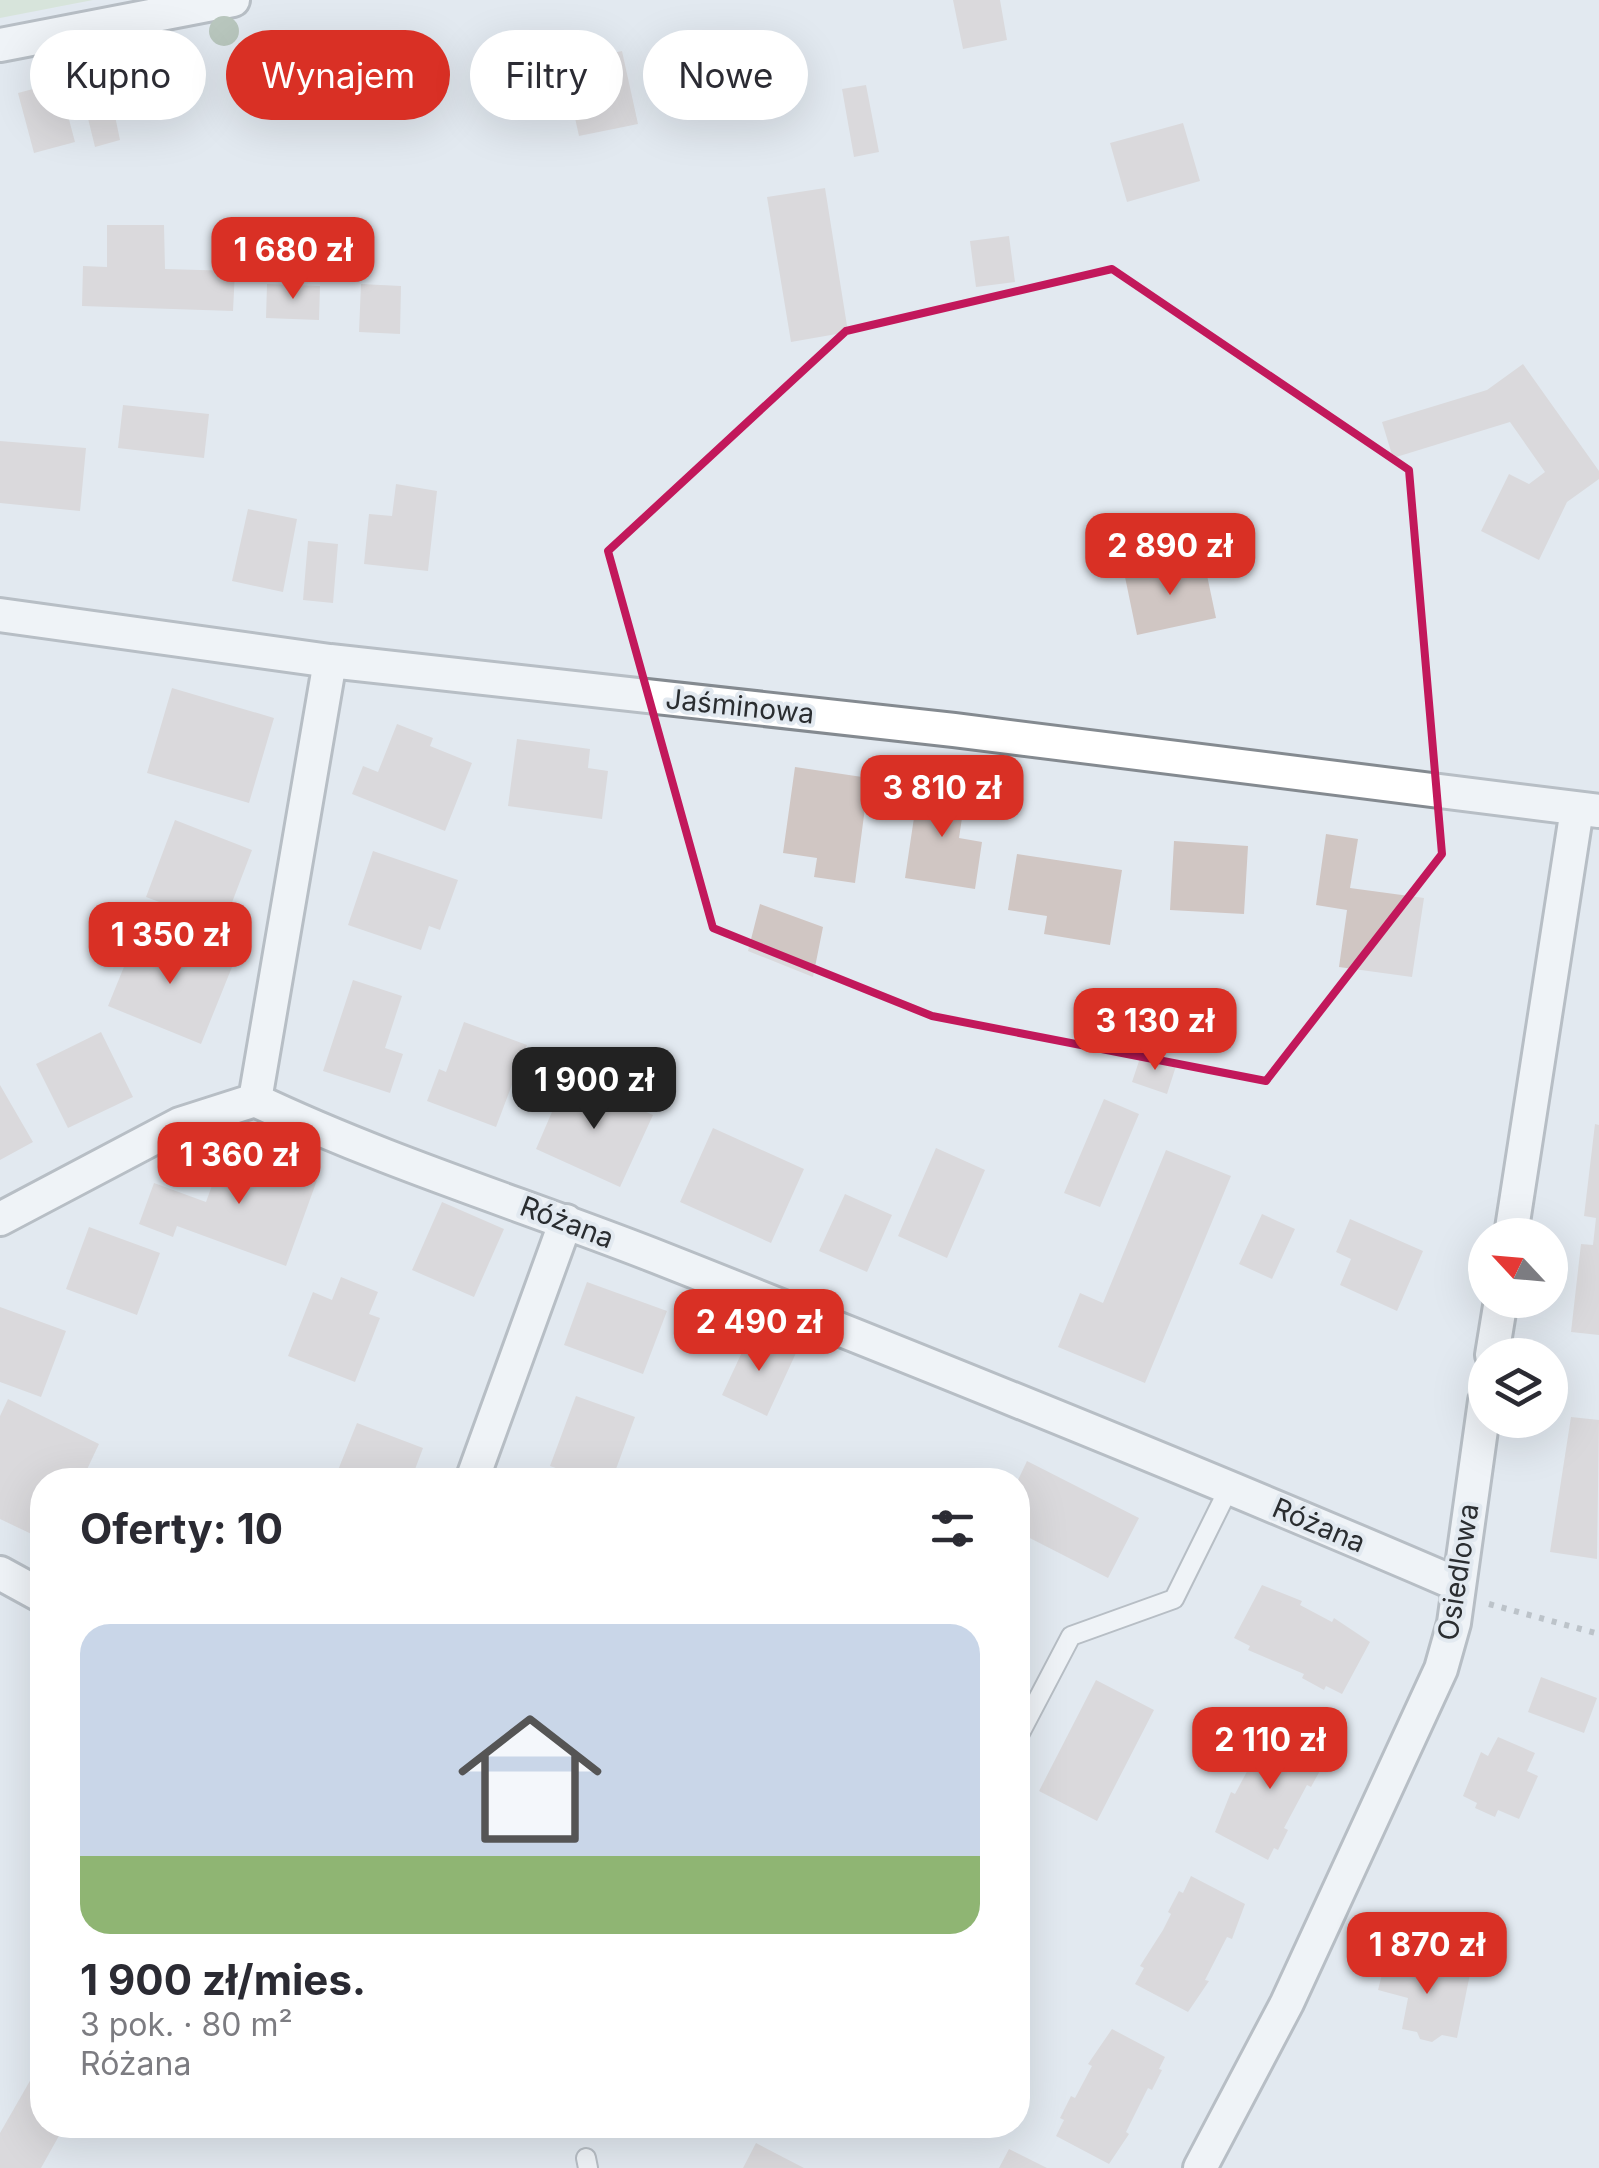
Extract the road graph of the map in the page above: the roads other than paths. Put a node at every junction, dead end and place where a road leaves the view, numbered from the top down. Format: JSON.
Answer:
{"nodes":[{"id":1,"x":234,"y":0,"type":"edge"},
{"id":2,"x":0,"y":45,"type":"edge"},
{"id":3,"x":0,"y":614,"type":"edge"},
{"id":4,"x":330,"y":661,"type":"junction"},
{"id":5,"x":1588,"y":810,"type":"edge"},
{"id":6,"x":256,"y":1100,"type":"junction"},
{"id":7,"x":1514,"y":1218,"type":"edge"},
{"id":8,"x":0,"y":1219,"type":"edge"},
{"id":9,"x":566,"y":1221,"type":"junction"},
{"id":10,"x":1479,"y":1438,"type":"edge"},
{"id":11,"x":476,"y":1468,"type":"edge"},
{"id":12,"x":1230,"y":1486,"type":"junction"},
{"id":13,"x":0,"y":1573,"type":"edge"},
{"id":14,"x":1457,"y":1584,"type":"junction"},
{"id":15,"x":30,"y":1589,"type":"edge"},
{"id":16,"x":1030,"y":1714,"type":"edge"},
{"id":17,"x":1200,"y":2168,"type":"edge"}],
"edges":[{"from":1,"to":2,"type":"street"},
{"from":3,"to":4,"type":"street","name":"Jaśminowa"},
{"from":4,"to":5,"type":"street","name":"Jaśminowa"},
{"from":4,"to":6,"type":"street"},
{"from":5,"to":7,"type":"street"},
{"from":6,"to":8,"type":"street"},
{"from":6,"to":9,"type":"street","name":"Różana"},
{"from":9,"to":11,"type":"street"},
{"from":9,"to":12,"type":"street","name":"Różana"},
{"from":10,"to":14,"type":"street","name":"Osiedlowa"},
{"from":12,"to":14,"type":"street","name":"Różana"},
{"from":12,"to":16,"type":"lane"},
{"from":13,"to":15,"type":"street"},
{"from":14,"to":17,"type":"street","name":"Osiedlowa"}]}
